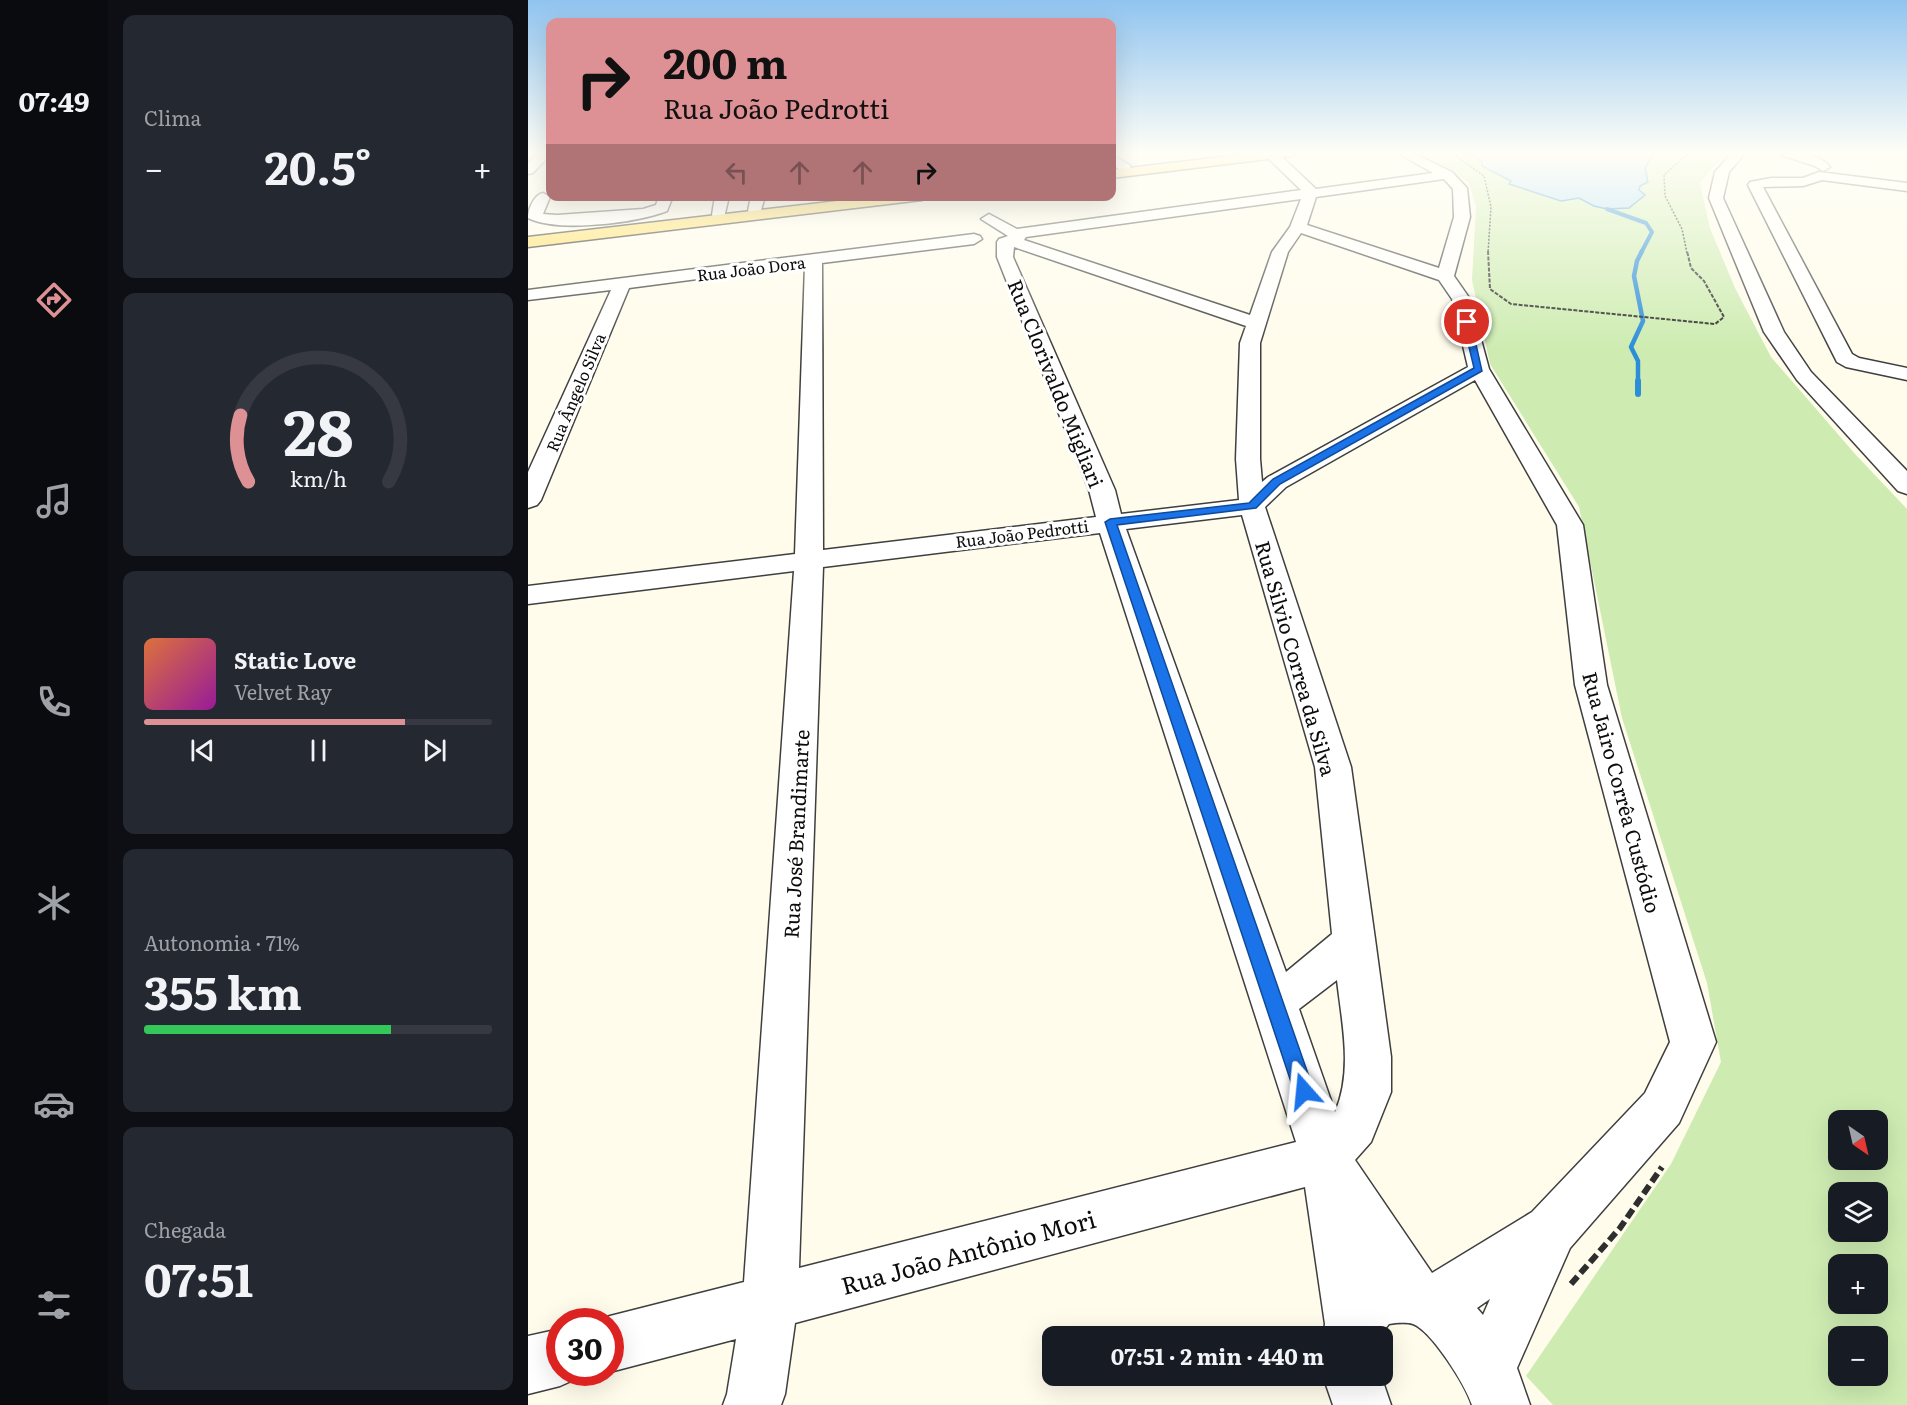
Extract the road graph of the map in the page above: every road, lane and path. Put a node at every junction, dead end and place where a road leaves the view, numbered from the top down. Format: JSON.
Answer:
{"nodes":[{"id":1,"x":537,"y":218,"type":"edge"},
{"id":2,"x":563,"y":218,"type":"edge"},
{"id":3,"x":660,"y":218,"type":"edge"},
{"id":4,"x":737,"y":218,"type":"edge"},
{"id":5,"x":1133,"y":218,"type":"edge"},
{"id":6,"x":1302,"y":218,"type":"edge"},
{"id":7,"x":1462,"y":218,"type":"edge"},
{"id":8,"x":1675,"y":218,"type":"edge"},
{"id":9,"x":1723,"y":218,"type":"edge"},
{"id":10,"x":1772,"y":218,"type":"edge"},
{"id":11,"x":1298,"y":227,"type":"junction"},
{"id":12,"x":528,"y":235,"type":"edge"},
{"id":13,"x":997,"y":237,"type":"junction"},
{"id":14,"x":528,"y":242,"type":"edge"},
{"id":15,"x":814,"y":260,"type":"junction"},
{"id":16,"x":1445,"y":276,"type":"junction"},
{"id":17,"x":622,"y":284,"type":"junction"},
{"id":18,"x":528,"y":295,"type":"edge"},
{"id":19,"x":1511,"y":304,"type":"dead end"},
{"id":20,"x":1255,"y":322,"type":"junction"},
{"id":21,"x":1479,"y":369,"type":"junction"},
{"id":22,"x":1907,"y":374,"type":"edge"},
{"id":23,"x":1907,"y":486,"type":"edge"},
{"id":24,"x":528,"y":500,"type":"edge"},
{"id":25,"x":1252,"y":506,"type":"junction"},
{"id":26,"x":1110,"y":522,"type":"junction"},
{"id":27,"x":809,"y":560,"type":"junction"},
{"id":28,"x":528,"y":595,"type":"edge"},
{"id":29,"x":1354,"y":939,"type":"junction"},
{"id":30,"x":1275,"y":1003,"type":"junction"},
{"id":31,"x":1326,"y":1158,"type":"junction"},
{"id":32,"x":1551,"y":1230,"type":"junction"},
{"id":33,"x":1425,"y":1301,"type":"junction"},
{"id":34,"x":770,"y":1303,"type":"junction"},
{"id":35,"x":1349,"y":1326,"type":"edge"},
{"id":36,"x":1362,"y":1326,"type":"edge"},
{"id":37,"x":624,"y":1340,"type":"edge"},
{"id":38,"x":546,"y":1360,"type":"edge"},
{"id":39,"x":528,"y":1365,"type":"edge"},
{"id":40,"x":1359,"y":1386,"type":"edge"},
{"id":41,"x":1494,"y":1387,"type":"edge"},
{"id":42,"x":752,"y":1405,"type":"edge"},
{"id":43,"x":1362,"y":1405,"type":"edge"}],
"edges":[{"from":1,"to":2,"type":"street"},
{"from":3,"to":12,"type":"main road"},
{"from":4,"to":14,"type":"main road"},
{"from":5,"to":13,"type":"street","name":"Rua João Dora"},
{"from":6,"to":11,"type":"street","name":"Rua Silvio Correa da Silva"},
{"from":7,"to":16,"type":"street"},
{"from":8,"to":19,"type":"path"},
{"from":9,"to":23,"type":"street"},
{"from":10,"to":22,"type":"street"},
{"from":11,"to":16,"type":"street"},
{"from":11,"to":20,"type":"street","name":"Rua Silvio Correa da Silva"},
{"from":13,"to":15,"type":"street","name":"Rua João Dora"},
{"from":13,"to":20,"type":"street"},
{"from":13,"to":26,"type":"street","name":"Rua Clorivaldo Migliari"},
{"from":15,"to":17,"type":"street","name":"Rua João Dora"},
{"from":15,"to":27,"type":"street","name":"Rua José Brandimarte"},
{"from":16,"to":21,"type":"street","name":"Rua Jairo Corrêa Custódio"},
{"from":17,"to":18,"type":"street","name":"Rua João Dora"},
{"from":17,"to":24,"type":"street","name":"Rua Ângelo Silva"},
{"from":20,"to":25,"type":"street","name":"Rua Silvio Correa da Silva"},
{"from":21,"to":25,"type":"street"},
{"from":21,"to":32,"type":"street","name":"Rua Jairo Corrêa Custódio"},
{"from":25,"to":26,"type":"street","name":"Rua João Pedrotti"},
{"from":25,"to":29,"type":"street","name":"Rua Silvio Correa da Silva"},
{"from":26,"to":27,"type":"street","name":"Rua João Pedrotti"},
{"from":26,"to":30,"type":"street","name":"Rua Clorivaldo Migliari"},
{"from":27,"to":28,"type":"street","name":"Rua João Pedrotti"},
{"from":27,"to":34,"type":"street","name":"Rua José Brandimarte"},
{"from":29,"to":30,"type":"street"},
{"from":29,"to":31,"type":"street","name":"Rua Silvio Correa da Silva"},
{"from":30,"to":31,"type":"street","name":"Rua Clorivaldo Migliari"},
{"from":31,"to":33,"type":"street","name":"Rua Clorivaldo Migliari"},
{"from":31,"to":34,"type":"street","name":"Rua João Antônio Mori"},
{"from":31,"to":35,"type":"street","name":"Rua Clorivaldo Migliari"},
{"from":32,"to":33,"type":"street","name":"Rua Jairo Corrêa Custódio"},
{"from":32,"to":41,"type":"street","name":"Rua Jairo Corrêa Custódio"},
{"from":33,"to":36,"type":"street"},
{"from":33,"to":41,"type":"street","name":"Rua Clorivaldo Migliari"},
{"from":34,"to":37,"type":"street","name":"Rua João Antônio Mori"},
{"from":34,"to":42,"type":"street","name":"Rua José Brandimarte"},
{"from":38,"to":39,"type":"street"},
{"from":40,"to":43,"type":"street","name":"Rua Clorivaldo Migliari"}]}
